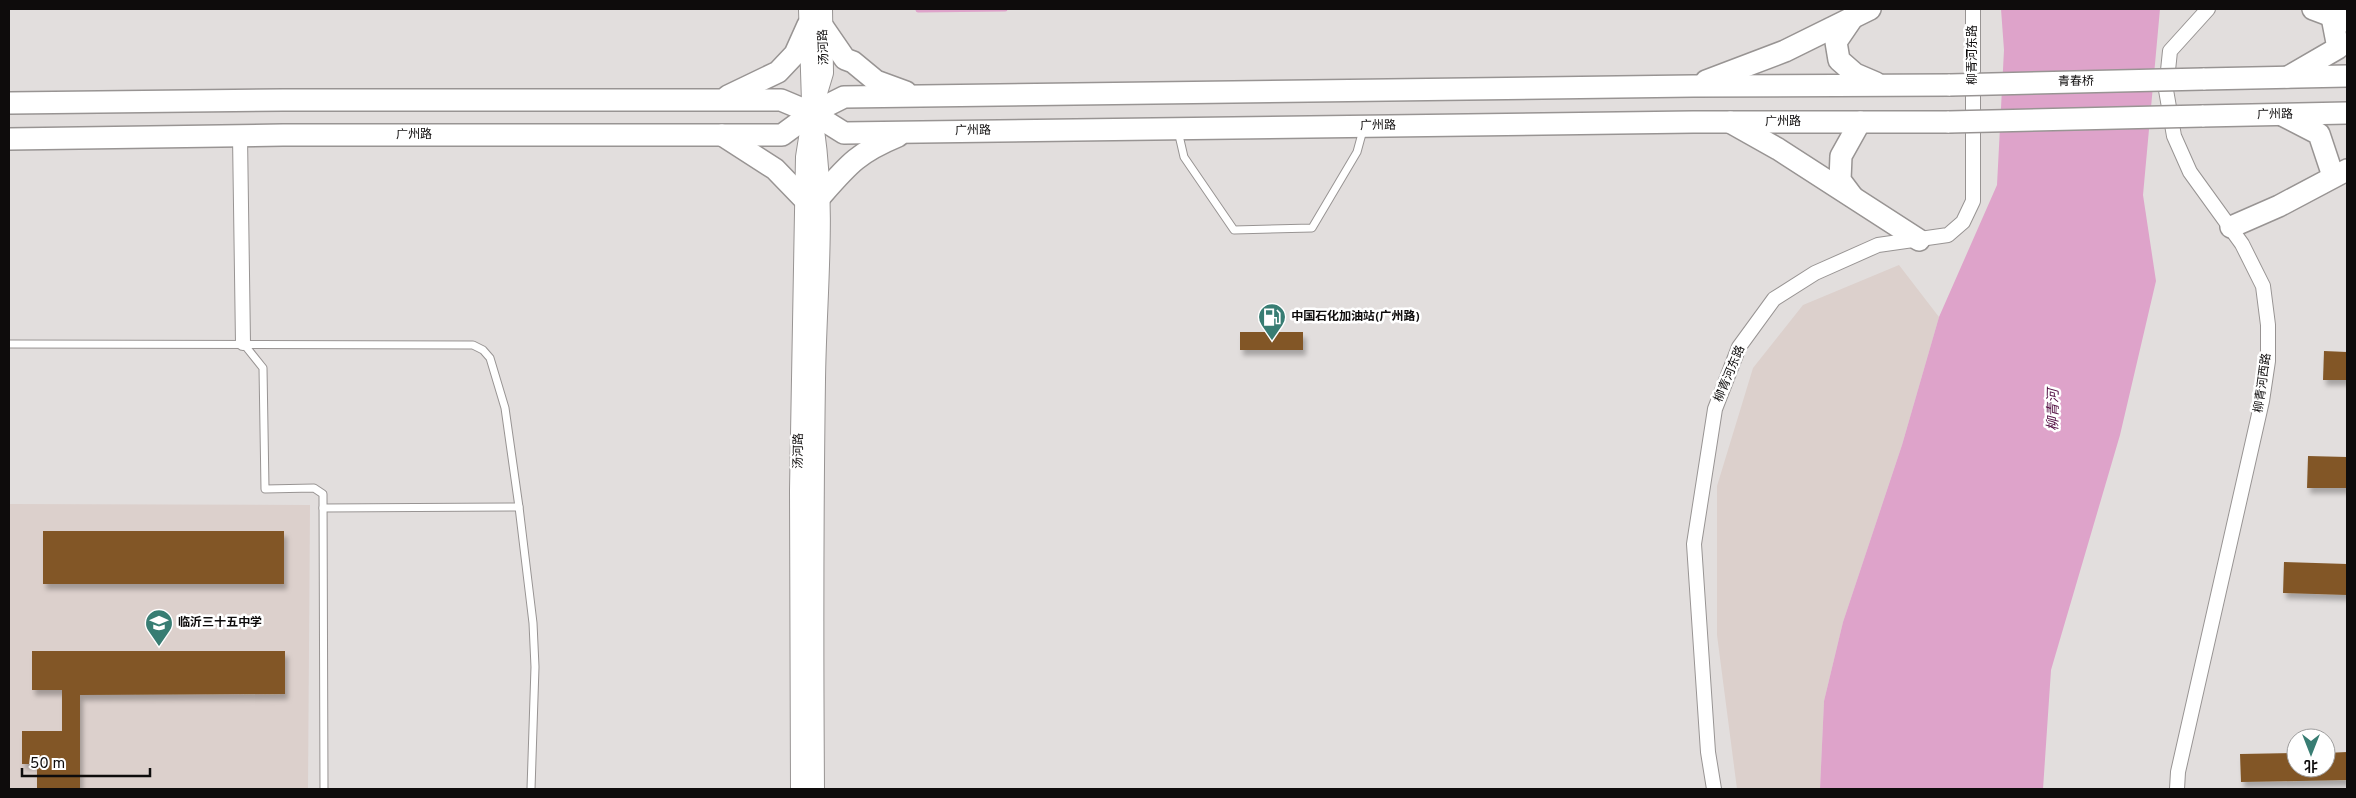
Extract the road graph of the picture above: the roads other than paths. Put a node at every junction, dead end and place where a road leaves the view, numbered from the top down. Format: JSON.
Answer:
{"nodes":[{"id":1,"x":1870,"y":9,"type":"edge"},
{"id":2,"x":1973,"y":9,"type":"edge"},
{"id":3,"x":2208,"y":9,"type":"edge"},
{"id":4,"x":2331,"y":16,"type":"edge"},
{"id":5,"x":816,"y":17,"type":"edge"},
{"id":6,"x":1851,"y":19,"type":"junction"},
{"id":7,"x":2347,"y":76,"type":"edge"},
{"id":8,"x":2287,"y":78,"type":"junction"},
{"id":9,"x":1693,"y":86,"type":"junction"},
{"id":10,"x":1882,"y":86,"type":"junction"},
{"id":11,"x":1950,"y":86,"type":"joint"},
{"id":12,"x":915,"y":96,"type":"junction"},
{"id":13,"x":722,"y":100,"type":"junction"},
{"id":14,"x":9,"y":103,"type":"edge"},
{"id":15,"x":812,"y":113,"type":"junction"},
{"id":16,"x":2347,"y":113,"type":"edge"},
{"id":17,"x":2282,"y":114,"type":"junction"},
{"id":18,"x":1730,"y":122,"type":"junction"},
{"id":19,"x":1860,"y":122,"type":"junction"},
{"id":20,"x":1364,"y":126,"type":"junction"},
{"id":21,"x":1177,"y":128,"type":"junction"},
{"id":22,"x":909,"y":132,"type":"junction"},
{"id":23,"x":722,"y":135,"type":"junction"},
{"id":24,"x":240,"y":136,"type":"junction"},
{"id":25,"x":9,"y":139,"type":"edge"},
{"id":26,"x":2340,"y":173,"type":"edge"},
{"id":27,"x":1852,"y":196,"type":"junction"},
{"id":28,"x":812,"y":198,"type":"junction"},
{"id":29,"x":2230,"y":227,"type":"junction"},
{"id":30,"x":1919,"y":240,"type":"junction"},
{"id":31,"x":244,"y":343,"type":"junction"},
{"id":32,"x":9,"y":344,"type":"edge"},
{"id":33,"x":519,"y":507,"type":"junction"},
{"id":34,"x":323,"y":508,"type":"junction"},
{"id":35,"x":324,"y":789,"type":"edge"},
{"id":36,"x":531,"y":789,"type":"edge"},
{"id":37,"x":800,"y":789,"type":"edge"},
{"id":38,"x":815,"y":789,"type":"edge"},
{"id":39,"x":1714,"y":789,"type":"edge"},
{"id":40,"x":2177,"y":789,"type":"edge"}],
"edges":[{"from":1,"to":6,"type":"main road"},
{"from":2,"to":30,"type":"street","name":"柳青河东路"},
{"from":3,"to":29,"type":"street","name":"柳青河西路"},
{"from":4,"to":8,"type":"main road"},
{"from":5,"to":12,"type":"main road"},
{"from":5,"to":13,"type":"main road"},
{"from":5,"to":15,"type":"street","name":"汤河路"},
{"from":6,"to":9,"type":"main road"},
{"from":6,"to":10,"type":"main road"},
{"from":7,"to":8,"type":"main road"},
{"from":8,"to":11,"type":"main road","name":"青春桥","bridge":true},
{"from":9,"to":10,"type":"main road","name":"广州路"},
{"from":9,"to":12,"type":"main road","name":"广州路"},
{"from":10,"to":11,"type":"main road","name":"广州路"},
{"from":12,"to":15,"type":"main road","name":"广州路"},
{"from":13,"to":14,"type":"main road","name":"广州路"},
{"from":13,"to":15,"type":"main road","name":"广州路"},
{"from":15,"to":22,"type":"main road","name":"广州路"},
{"from":15,"to":23,"type":"main road","name":"广州路"},
{"from":15,"to":28,"type":"street","name":"汤河路"},
{"from":16,"to":17,"type":"main road","name":"广州路"},
{"from":17,"to":19,"type":"main road","name":"广州路","bridge":true},
{"from":17,"to":26,"type":"main road"},
{"from":18,"to":19,"type":"main road","name":"广州路"},
{"from":18,"to":20,"type":"main road","name":"广州路"},
{"from":18,"to":27,"type":"main road"},
{"from":19,"to":27,"type":"main road"},
{"from":20,"to":21,"type":"main road","name":"广州路"},
{"from":20,"to":21,"type":"lane"},
{"from":21,"to":22,"type":"main road","name":"广州路"},
{"from":22,"to":28,"type":"main road"},
{"from":23,"to":24,"type":"main road","name":"广州路"},
{"from":23,"to":28,"type":"main road"},
{"from":24,"to":25,"type":"main road","name":"广州路"},
{"from":24,"to":31,"type":"street"},
{"from":26,"to":29,"type":"main road"},
{"from":27,"to":30,"type":"main road"},
{"from":28,"to":37,"type":"street","name":"汤河路"},
{"from":28,"to":38,"type":"street","name":"汤河路"},
{"from":29,"to":40,"type":"street","name":"柳青河西路"},
{"from":30,"to":39,"type":"street","name":"柳青河东路"},
{"from":31,"to":32,"type":"lane"},
{"from":31,"to":33,"type":"lane"},
{"from":31,"to":34,"type":"lane"},
{"from":33,"to":34,"type":"lane"},
{"from":33,"to":36,"type":"lane"},
{"from":34,"to":35,"type":"lane"}]}
